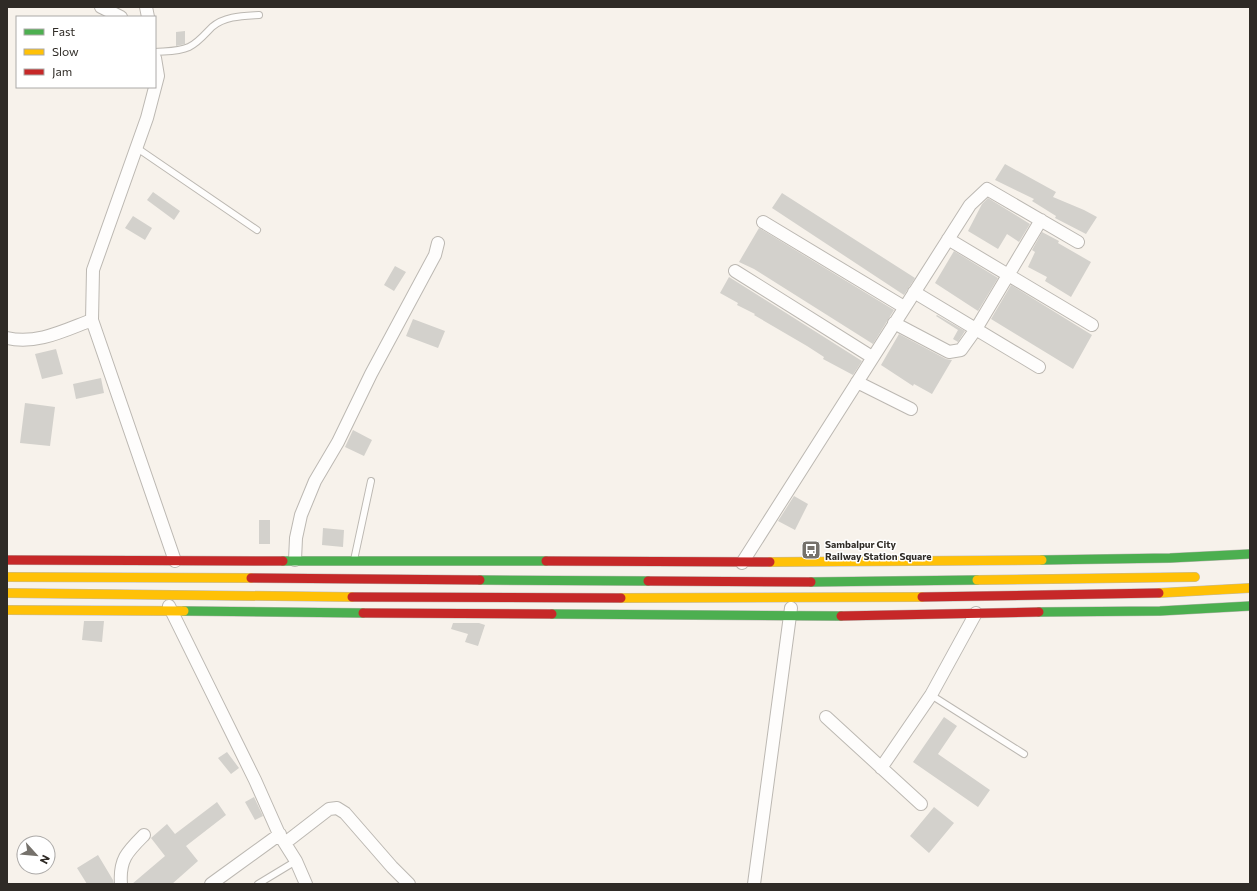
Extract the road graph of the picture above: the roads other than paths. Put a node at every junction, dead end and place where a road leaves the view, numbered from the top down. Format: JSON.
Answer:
{"nodes":[{"id":1,"x":101,"y":7,"type":"edge"},
{"id":2,"x":259,"y":15,"type":"dead end"},
{"id":3,"x":96,"y":16,"type":"edge"},
{"id":4,"x":119,"y":16,"type":"edge"},
{"id":5,"x":156,"y":52,"type":"edge"},
{"id":6,"x":156,"y":64,"type":"edge"},
{"id":7,"x":156,"y":84,"type":"edge"},
{"id":8,"x":155,"y":88,"type":"edge"},
{"id":9,"x":137,"y":148,"type":"junction"},
{"id":10,"x":1041,"y":220,"type":"junction"},
{"id":11,"x":763,"y":222,"type":"dead end"},
{"id":12,"x":257,"y":230,"type":"dead end"},
{"id":13,"x":948,"y":239,"type":"junction"},
{"id":14,"x":1078,"y":242,"type":"dead end"},
{"id":15,"x":438,"y":243,"type":"dead end"},
{"id":16,"x":735,"y":271,"type":"dead end"},
{"id":17,"x":1007,"y":275,"type":"junction"},
{"id":18,"x":914,"y":292,"type":"junction"},
{"id":19,"x":904,"y":307,"type":"junction"},
{"id":20,"x":92,"y":320,"type":"junction"},
{"id":21,"x":894,"y":323,"type":"junction"},
{"id":22,"x":1092,"y":325,"type":"dead end"},
{"id":23,"x":976,"y":329,"type":"junction"},
{"id":24,"x":7,"y":338,"type":"edge"},
{"id":25,"x":872,"y":357,"type":"junction"},
{"id":26,"x":1039,"y":367,"type":"dead end"},
{"id":27,"x":857,"y":382,"type":"junction"},
{"id":28,"x":911,"y":409,"type":"dead end"},
{"id":29,"x":370,"y":481,"type":"dead end"},
{"id":30,"x":1250,"y":554,"type":"edge"},
{"id":31,"x":7,"y":560,"type":"edge"},
{"id":32,"x":295,"y":560,"type":"junction"},
{"id":33,"x":354,"y":560,"type":"junction"},
{"id":34,"x":175,"y":561,"type":"junction"},
{"id":35,"x":793,"y":562,"type":"junction"},
{"id":36,"x":742,"y":563,"type":"junction"},
{"id":37,"x":7,"y":577,"type":"edge"},
{"id":38,"x":1204,"y":577,"type":"dead end"},
{"id":39,"x":793,"y":580,"type":"junction"},
{"id":40,"x":1250,"y":588,"type":"edge"},
{"id":41,"x":7,"y":593,"type":"edge"},
{"id":42,"x":164,"y":595,"type":"junction"},
{"id":43,"x":792,"y":599,"type":"junction"},
{"id":44,"x":1250,"y":606,"type":"edge"},
{"id":45,"x":7,"y":610,"type":"edge"},
{"id":46,"x":172,"y":612,"type":"junction"},
{"id":47,"x":976,"y":613,"type":"junction"},
{"id":48,"x":790,"y":616,"type":"junction"},
{"id":49,"x":931,"y":695,"type":"junction"},
{"id":50,"x":826,"y":717,"type":"dead end"},
{"id":51,"x":1024,"y":754,"type":"dead end"},
{"id":52,"x":881,"y":768,"type":"junction"},
{"id":53,"x":921,"y":804,"type":"dead end"},
{"id":54,"x":144,"y":835,"type":"dead end"},
{"id":55,"x":282,"y":839,"type":"junction"},
{"id":56,"x":296,"y":861,"type":"junction"},
{"id":57,"x":121,"y":884,"type":"edge"},
{"id":58,"x":211,"y":884,"type":"edge"},
{"id":59,"x":258,"y":884,"type":"edge"},
{"id":60,"x":306,"y":884,"type":"edge"},
{"id":61,"x":409,"y":884,"type":"edge"},
{"id":62,"x":754,"y":884,"type":"edge"}],
"edges":[{"from":1,"to":3,"type":"street"},
{"from":1,"to":4,"type":"street"},
{"from":2,"to":5,"type":"lane"},
{"from":6,"to":7,"type":"street"},
{"from":8,"to":9,"type":"street"},
{"from":9,"to":12,"type":"lane"},
{"from":9,"to":20,"type":"street"},
{"from":10,"to":13,"type":"street"},
{"from":10,"to":14,"type":"street"},
{"from":10,"to":17,"type":"street"},
{"from":11,"to":19,"type":"street"},
{"from":13,"to":17,"type":"street"},
{"from":13,"to":18,"type":"street"},
{"from":15,"to":32,"type":"street"},
{"from":16,"to":25,"type":"street"},
{"from":17,"to":22,"type":"street"},
{"from":17,"to":23,"type":"street"},
{"from":18,"to":19,"type":"street"},
{"from":18,"to":23,"type":"street"},
{"from":19,"to":21,"type":"street"},
{"from":20,"to":24,"type":"street"},
{"from":20,"to":34,"type":"street"},
{"from":21,"to":23,"type":"street"},
{"from":21,"to":25,"type":"street"},
{"from":23,"to":26,"type":"street"},
{"from":25,"to":27,"type":"street"},
{"from":27,"to":28,"type":"street"},
{"from":27,"to":36,"type":"street"},
{"from":29,"to":33,"type":"lane"},
{"from":30,"to":35,"type":"main road"},
{"from":31,"to":34,"type":"main road"},
{"from":32,"to":33,"type":"main road"},
{"from":32,"to":34,"type":"main road"},
{"from":33,"to":36,"type":"main road"},
{"from":35,"to":36,"type":"main road"},
{"from":35,"to":39,"type":"street"},
{"from":37,"to":39,"type":"main road"},
{"from":38,"to":39,"type":"main road"},
{"from":39,"to":43,"type":"street"},
{"from":40,"to":43,"type":"main road"},
{"from":41,"to":42,"type":"main road"},
{"from":42,"to":43,"type":"main road"},
{"from":42,"to":46,"type":"street"},
{"from":43,"to":48,"type":"street"},
{"from":44,"to":47,"type":"main road"},
{"from":45,"to":46,"type":"main road"},
{"from":46,"to":48,"type":"main road"},
{"from":46,"to":55,"type":"street"},
{"from":47,"to":48,"type":"main road"},
{"from":47,"to":49,"type":"street"},
{"from":48,"to":62,"type":"street"},
{"from":49,"to":51,"type":"lane"},
{"from":49,"to":52,"type":"street"},
{"from":50,"to":52,"type":"street"},
{"from":52,"to":53,"type":"street"},
{"from":54,"to":57,"type":"street"},
{"from":55,"to":56,"type":"street"},
{"from":55,"to":58,"type":"street"},
{"from":55,"to":61,"type":"street"},
{"from":56,"to":59,"type":"lane"},
{"from":56,"to":60,"type":"street"}]}
